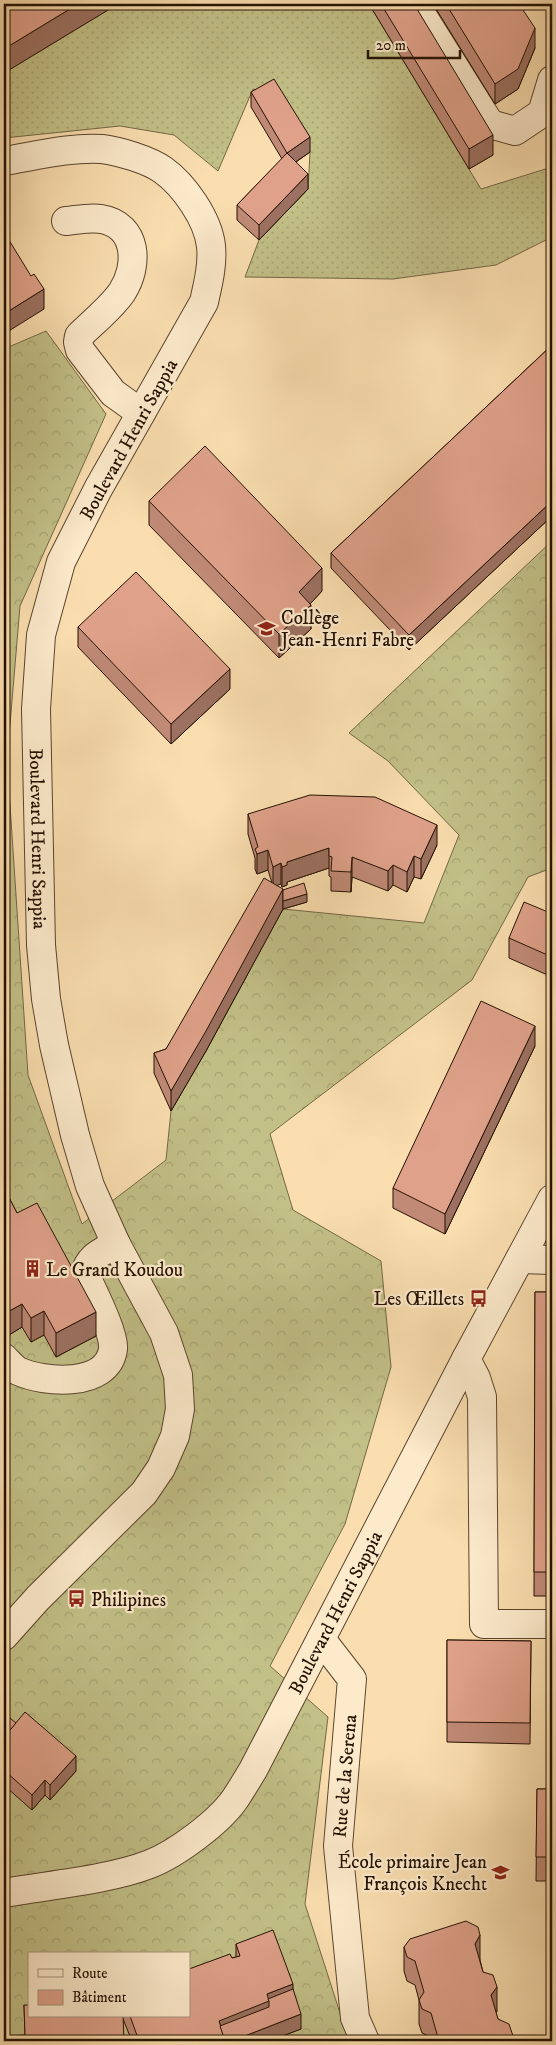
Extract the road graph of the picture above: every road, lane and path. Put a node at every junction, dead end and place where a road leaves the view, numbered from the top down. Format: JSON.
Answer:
{"nodes":[{"id":1,"x":415,"y":4,"type":"edge"},
{"id":2,"x":552,"y":80,"type":"edge"},
{"id":3,"x":4,"y":161,"type":"edge"},
{"id":4,"x":66,"y":221,"type":"dead end"},
{"id":5,"x":141,"y":413,"type":"junction"},
{"id":6,"x":552,"y":1199,"type":"edge"},
{"id":7,"x":116,"y":1244,"type":"junction"},
{"id":8,"x":520,"y":1259,"type":"junction"},
{"id":9,"x":552,"y":1260,"type":"edge"},
{"id":10,"x":4,"y":1358,"type":"edge"},
{"id":11,"x":466,"y":1359,"type":"junction"},
{"id":12,"x":552,"y":1624,"type":"edge"},
{"id":13,"x":4,"y":1636,"type":"edge"},
{"id":14,"x":321,"y":1639,"type":"junction"},
{"id":15,"x":4,"y":1893,"type":"edge"},
{"id":16,"x":365,"y":2041,"type":"edge"}],
"edges":[{"from":1,"to":2,"type":"street"},
{"from":3,"to":5,"type":"street","name":"Boulevard Henri Sappia"},
{"from":4,"to":5,"type":"street"},
{"from":5,"to":7,"type":"street","name":"Boulevard Henri Sappia"},
{"from":6,"to":8,"type":"street","name":"Boulevard Henri Sappia"},
{"from":7,"to":10,"type":"street"},
{"from":7,"to":13,"type":"street","name":"Boulevard Henri Sappia"},
{"from":8,"to":9,"type":"street"},
{"from":8,"to":11,"type":"street","name":"Boulevard Henri Sappia"},
{"from":11,"to":12,"type":"street"},
{"from":11,"to":14,"type":"street","name":"Boulevard Henri Sappia"},
{"from":14,"to":15,"type":"street","name":"Boulevard Henri Sappia"},
{"from":14,"to":16,"type":"street","name":"Rue de la Serena"}]}
